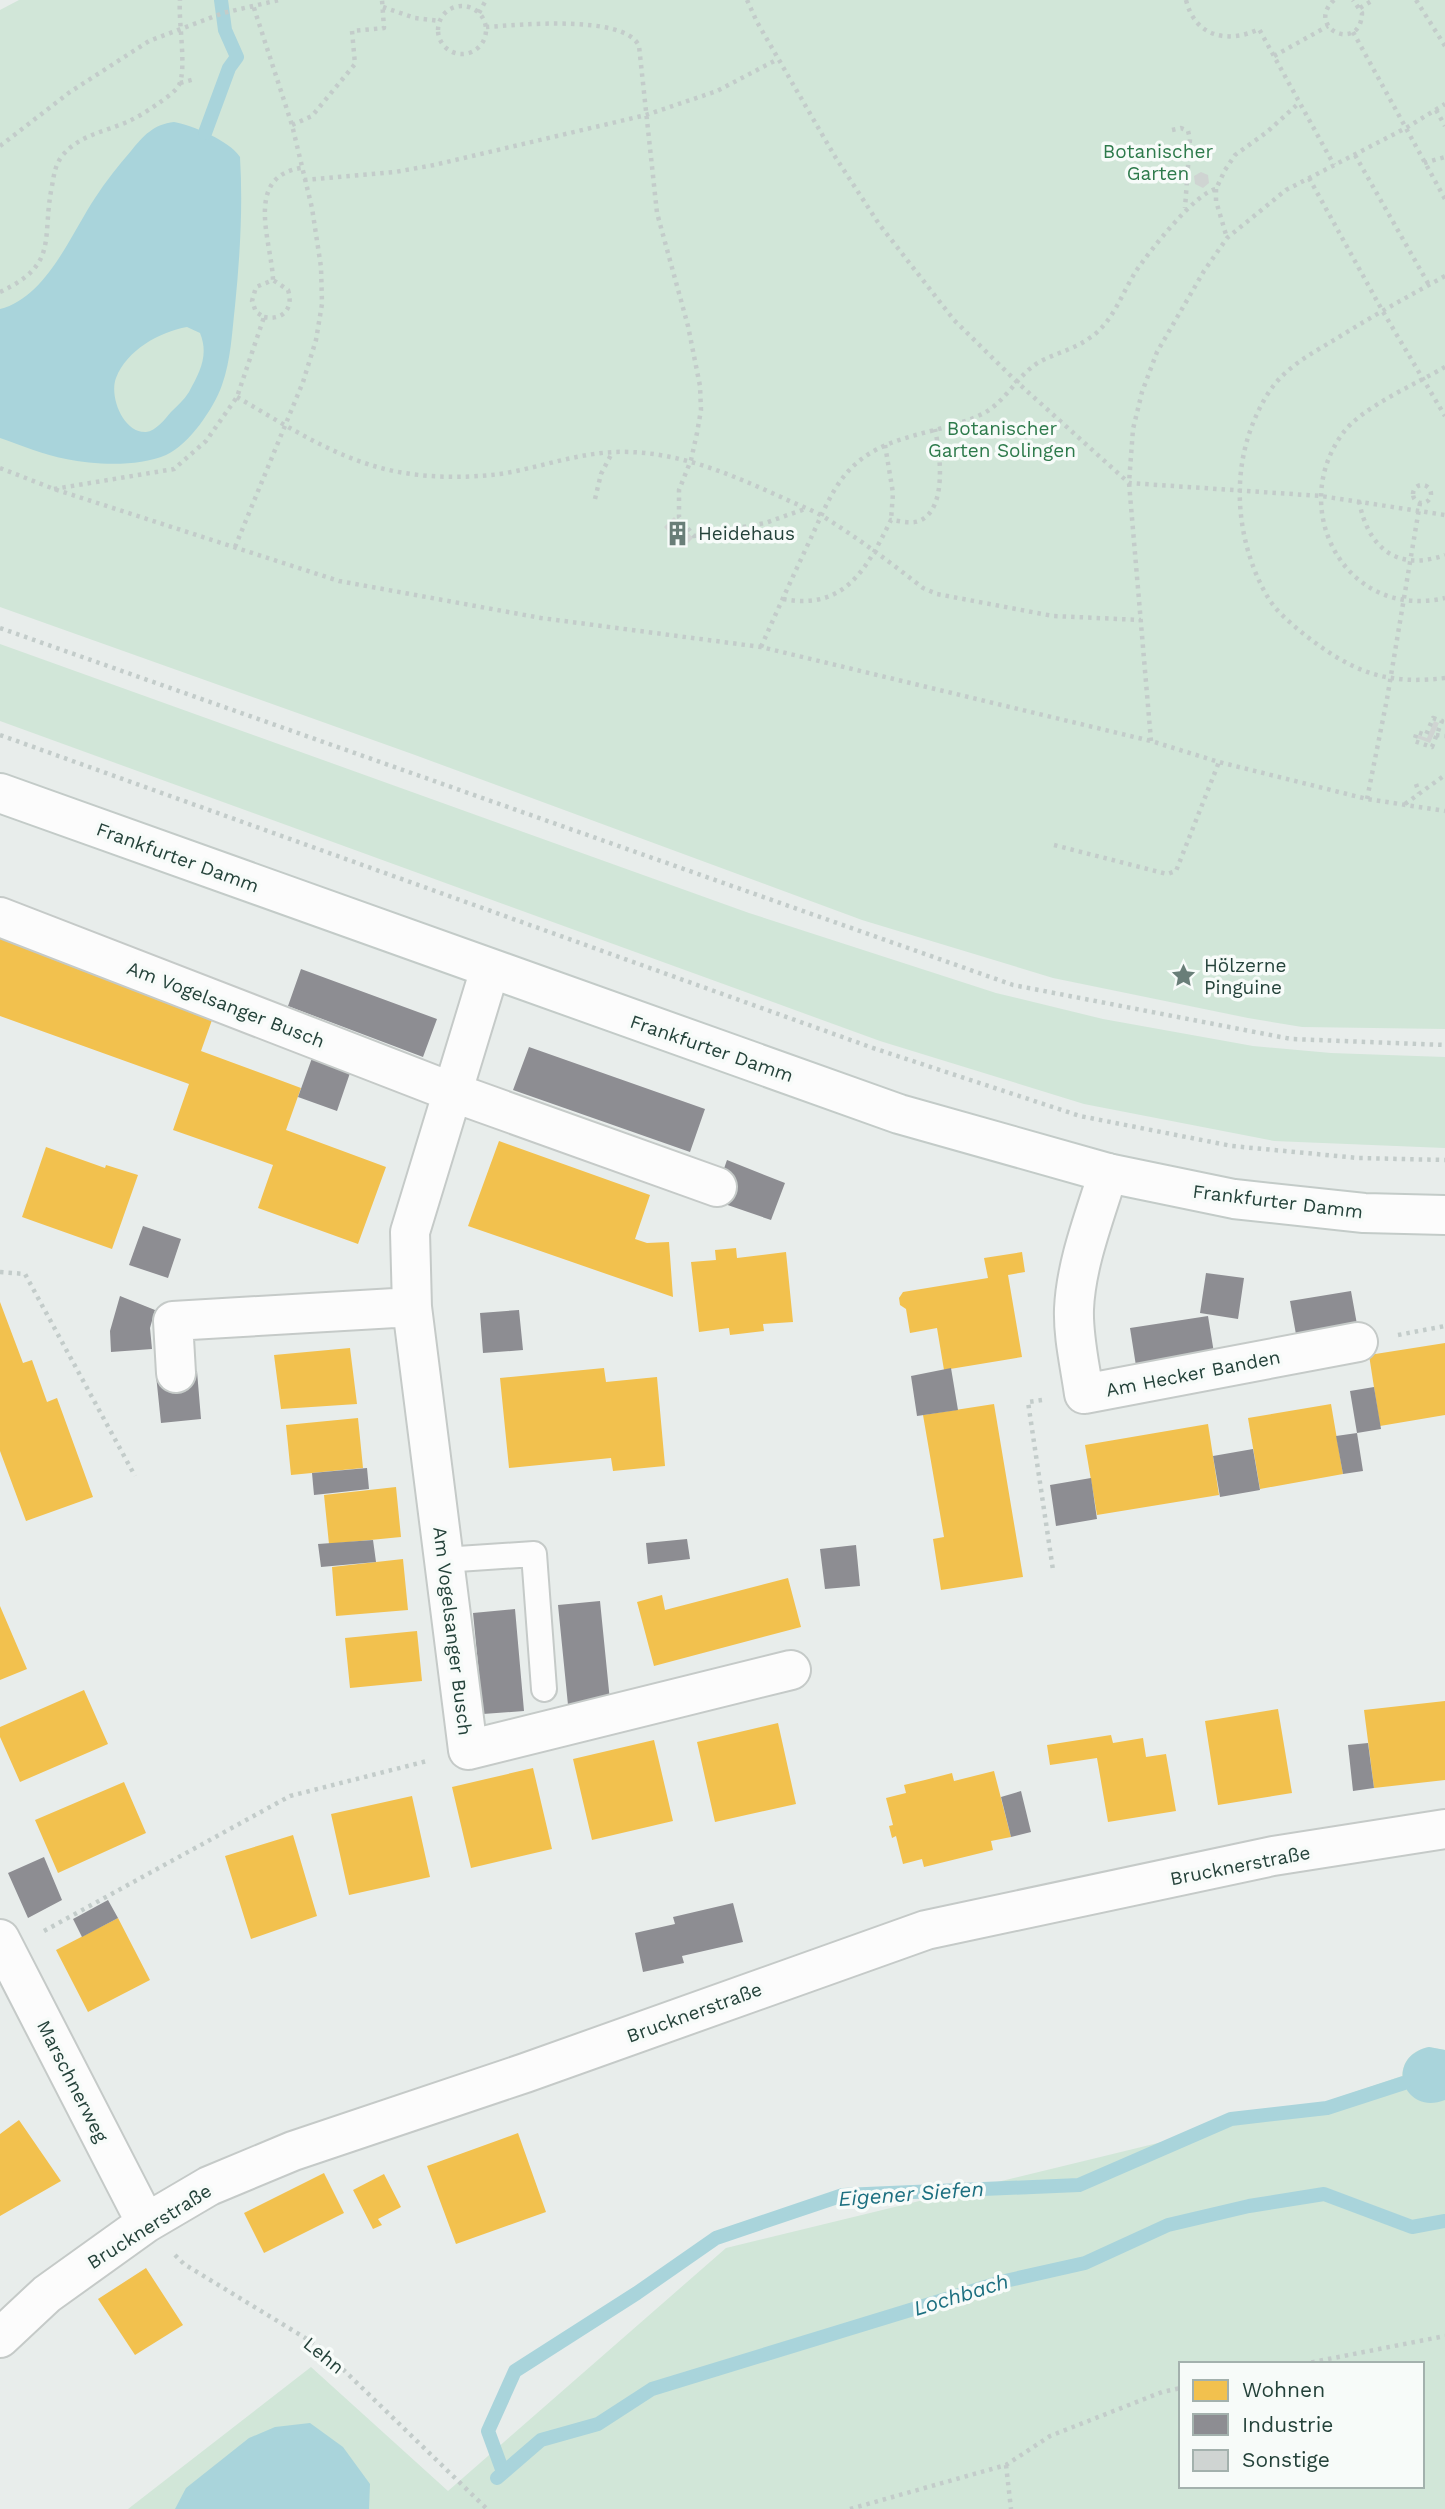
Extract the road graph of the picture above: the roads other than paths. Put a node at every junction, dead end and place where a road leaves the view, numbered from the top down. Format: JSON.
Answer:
{"nodes":[{"id":1,"x":0,"y":793,"type":"edge"},
{"id":2,"x":0,"y":917,"type":"edge"},
{"id":3,"x":490,"y":970,"type":"junction"},
{"id":4,"x":452,"y":1092,"type":"junction"},
{"id":5,"x":1108,"y":1173,"type":"junction"},
{"id":6,"x":716,"y":1186,"type":"dead end"},
{"id":7,"x":1445,"y":1215,"type":"edge"},
{"id":8,"x":412,"y":1307,"type":"junction"},
{"id":9,"x":1359,"y":1342,"type":"dead end"},
{"id":10,"x":176,"y":1373,"type":"dead end"},
{"id":11,"x":443,"y":1560,"type":"junction"},
{"id":12,"x":791,"y":1670,"type":"dead end"},
{"id":13,"x":544,"y":1689,"type":"dead end"},
{"id":14,"x":1445,"y":1829,"type":"edge"},
{"id":15,"x":3,"y":1945,"type":"edge"},
{"id":16,"x":146,"y":2223,"type":"junction"},
{"id":17,"x":0,"y":2338,"type":"edge"}],
"edges":[{"from":1,"to":3,"type":"street","name":"Frankfurter Damm"},
{"from":2,"to":4,"type":"street","name":"Am Vogelsanger Busch"},
{"from":3,"to":4,"type":"street","name":"Am Vogelsanger Busch"},
{"from":3,"to":5,"type":"street","name":"Frankfurter Damm"},
{"from":4,"to":6,"type":"street","name":"Am Vogelsanger Busch"},
{"from":4,"to":8,"type":"street","name":"Am Vogelsanger Busch"},
{"from":5,"to":7,"type":"street","name":"Frankfurter Damm"},
{"from":5,"to":9,"type":"street","name":"Am Hecker Banden"},
{"from":8,"to":10,"type":"street"},
{"from":8,"to":11,"type":"street","name":"Am Vogelsanger Busch"},
{"from":11,"to":12,"type":"street","name":"Am Vogelsanger Busch"},
{"from":11,"to":13,"type":"lane"},
{"from":14,"to":16,"type":"street","name":"Brucknerstraße"},
{"from":15,"to":16,"type":"street","name":"Marschnerweg"},
{"from":16,"to":17,"type":"street","name":"Brucknerstraße"}]}
